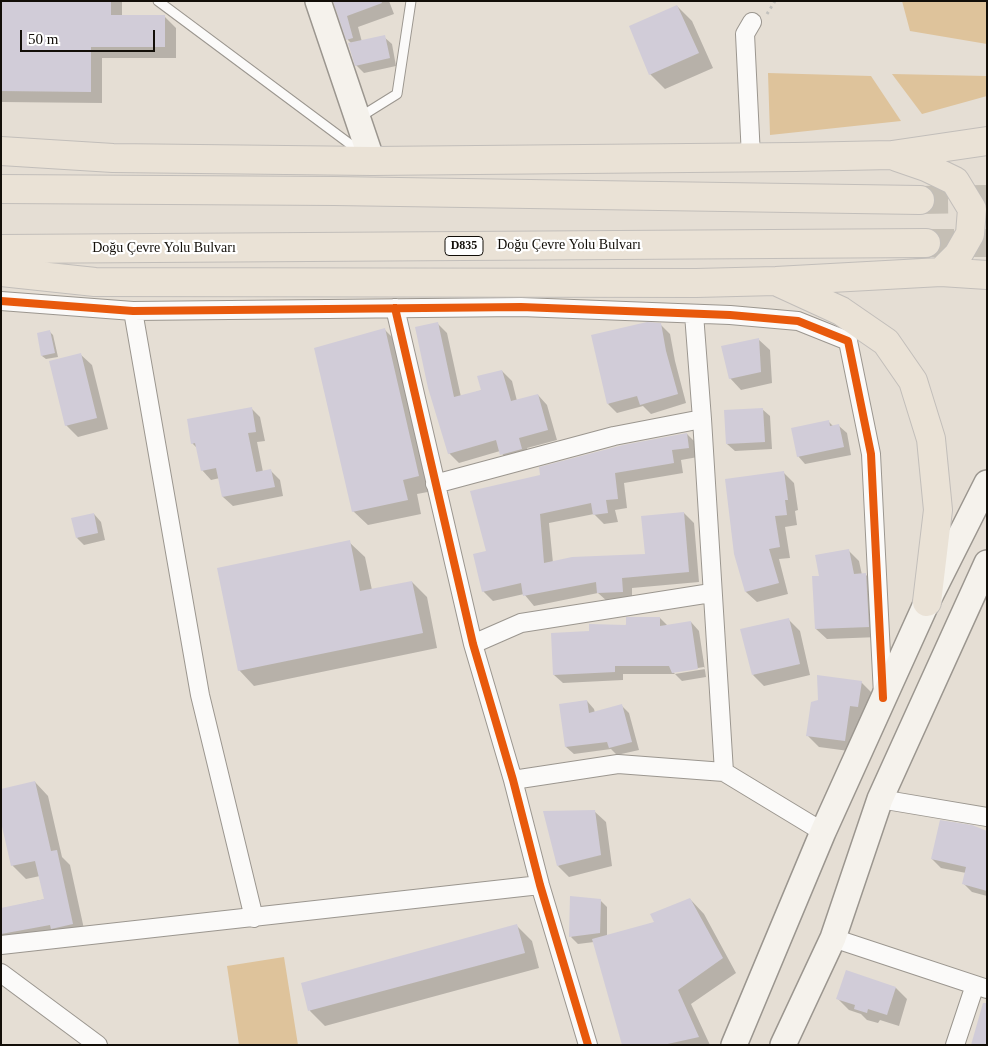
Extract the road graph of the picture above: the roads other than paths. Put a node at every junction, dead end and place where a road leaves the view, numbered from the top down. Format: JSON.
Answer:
{"nodes":[{"id":1,"x":158,"y":1,"type":"edge"},
{"id":2,"x":318,"y":1,"type":"edge"},
{"id":3,"x":411,"y":1,"type":"edge"},
{"id":4,"x":759,"y":19,"type":"road end"},
{"id":5,"x":358,"y":118,"type":"junction"},
{"id":6,"x":987,"y":141,"type":"edge"},
{"id":7,"x":1,"y":151,"type":"edge"},
{"id":8,"x":892,"y":155,"type":"junction"},
{"id":9,"x":751,"y":157,"type":"junction"},
{"id":10,"x":372,"y":161,"type":"junction"},
{"id":11,"x":1,"y":188,"type":"edge"},
{"id":12,"x":920,"y":200,"type":"tunnel mouth"},
{"id":13,"x":926,"y":243,"type":"tunnel mouth"},
{"id":14,"x":1,"y":249,"type":"edge"},
{"id":15,"x":1,"y":272,"type":"edge"},
{"id":16,"x":941,"y":272,"type":"junction"},
{"id":17,"x":987,"y":275,"type":"edge"},
{"id":18,"x":776,"y":281,"type":"junction"},
{"id":19,"x":95,"y":282,"type":"junction"},
{"id":20,"x":1,"y":284,"type":"edge"},
{"id":21,"x":1,"y":301,"type":"edge"},
{"id":22,"x":395,"y":308,"type":"junction"},
{"id":23,"x":133,"y":311,"type":"junction"},
{"id":24,"x":694,"y":314,"type":"junction"},
{"id":25,"x":702,"y":419,"type":"junction"},
{"id":26,"x":987,"y":482,"type":"edge"},
{"id":27,"x":435,"y":484,"type":"junction"},
{"id":28,"x":987,"y":563,"type":"edge"},
{"id":29,"x":711,"y":593,"type":"junction"},
{"id":30,"x":927,"y":602,"type":"junction"},
{"id":31,"x":472,"y":644,"type":"junction"},
{"id":32,"x":883,"y":698,"type":"junction"},
{"id":33,"x":724,"y":772,"type":"junction"},
{"id":34,"x":513,"y":780,"type":"junction"},
{"id":35,"x":880,"y":800,"type":"junction"},
{"id":36,"x":987,"y":817,"type":"edge"},
{"id":37,"x":822,"y":832,"type":"junction"},
{"id":38,"x":540,"y":885,"type":"junction"},
{"id":39,"x":254,"y":918,"type":"junction"},
{"id":40,"x":833,"y":938,"type":"junction"},
{"id":41,"x":1,"y":946,"type":"edge"},
{"id":42,"x":1,"y":973,"type":"edge"},
{"id":43,"x":981,"y":987,"type":"edge"},
{"id":44,"x":95,"y":1044,"type":"edge"},
{"id":45,"x":588,"y":1045,"type":"edge"},
{"id":46,"x":734,"y":1045,"type":"edge"},
{"id":47,"x":783,"y":1045,"type":"edge"},
{"id":48,"x":955,"y":1045,"type":"edge"}],
"edges":[{"from":1,"to":10,"type":"lane"},
{"from":2,"to":5,"type":"main road"},
{"from":3,"to":5,"type":"lane"},
{"from":4,"to":9,"type":"street"},
{"from":5,"to":10,"type":"main road"},
{"from":6,"to":8,"type":"highway"},
{"from":7,"to":10,"type":"highway"},
{"from":8,"to":9,"type":"highway"},
{"from":8,"to":16,"type":"highway"},
{"from":9,"to":10,"type":"highway"},
{"from":11,"to":12,"type":"highway"},
{"from":13,"to":14,"type":"highway","name":"Doğu Çevre Yolu Bulvarı","number":"D835"},
{"from":15,"to":19,"type":"highway"},
{"from":16,"to":17,"type":"highway"},
{"from":16,"to":18,"type":"highway"},
{"from":18,"to":19,"type":"highway"},
{"from":18,"to":30,"type":"highway"},
{"from":19,"to":20,"type":"street"},
{"from":21,"to":23,"type":"street"},
{"from":22,"to":23,"type":"street"},
{"from":22,"to":24,"type":"street"},
{"from":22,"to":27,"type":"street"},
{"from":23,"to":39,"type":"street"},
{"from":24,"to":25,"type":"street"},
{"from":24,"to":32,"type":"street"},
{"from":25,"to":27,"type":"street"},
{"from":25,"to":29,"type":"street"},
{"from":26,"to":30,"type":"main road"},
{"from":27,"to":31,"type":"street"},
{"from":28,"to":35,"type":"main road"},
{"from":29,"to":31,"type":"street"},
{"from":29,"to":33,"type":"street"},
{"from":30,"to":32,"type":"main road"},
{"from":31,"to":34,"type":"street"},
{"from":32,"to":37,"type":"main road"},
{"from":33,"to":34,"type":"street"},
{"from":33,"to":37,"type":"street"},
{"from":34,"to":38,"type":"street"},
{"from":35,"to":36,"type":"street"},
{"from":35,"to":40,"type":"main road"},
{"from":37,"to":46,"type":"main road"},
{"from":38,"to":39,"type":"street"},
{"from":38,"to":45,"type":"street"},
{"from":39,"to":41,"type":"street"},
{"from":40,"to":43,"type":"street"},
{"from":40,"to":47,"type":"main road"},
{"from":42,"to":44,"type":"street"},
{"from":43,"to":48,"type":"street"}]}
